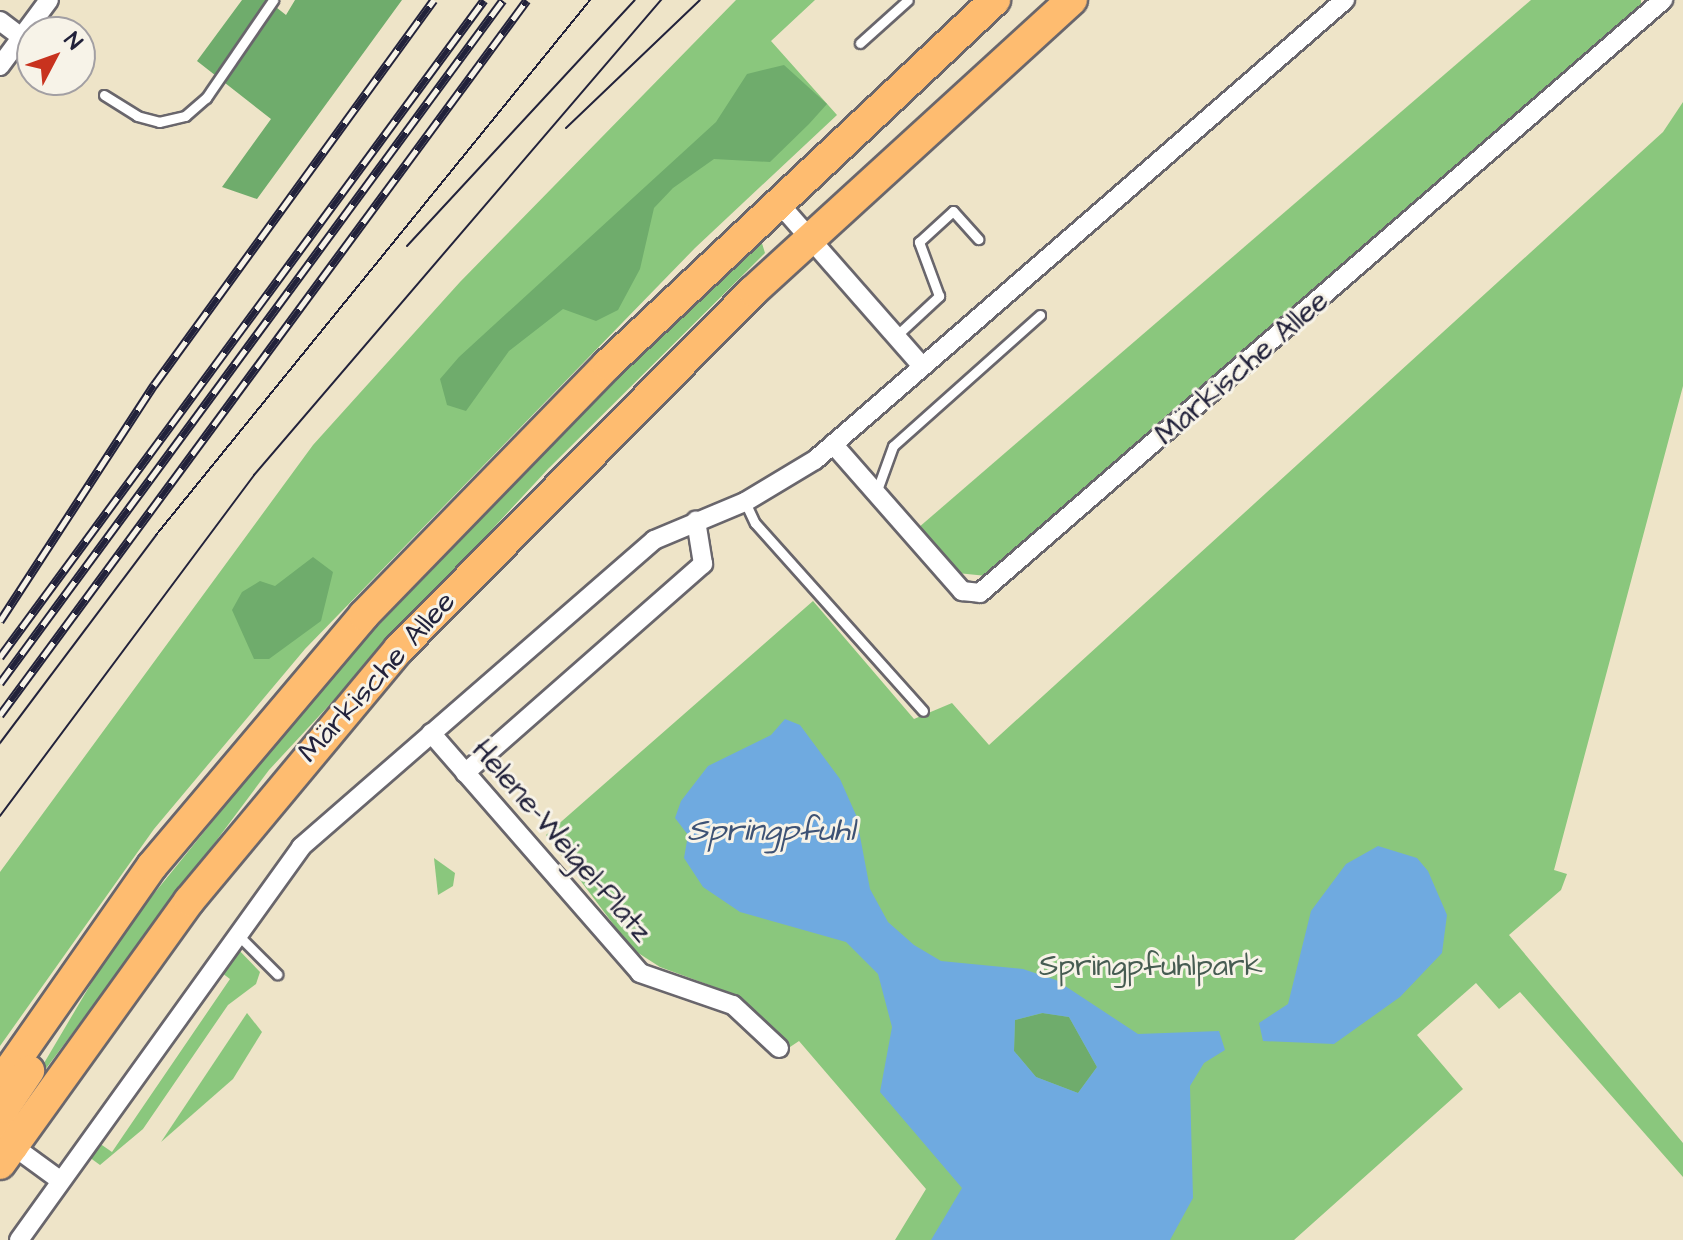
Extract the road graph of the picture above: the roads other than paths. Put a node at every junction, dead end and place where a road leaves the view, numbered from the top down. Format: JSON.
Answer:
{"nodes":[{"id":1,"x":49,"y":0,"type":"edge"},
{"id":2,"x":273,"y":0,"type":"edge"},
{"id":3,"x":908,"y":0,"type":"edge"},
{"id":4,"x":995,"y":0,"type":"edge"},
{"id":5,"x":1072,"y":0,"type":"edge"},
{"id":6,"x":1345,"y":0,"type":"edge"},
{"id":7,"x":1663,"y":0,"type":"edge"},
{"id":8,"x":37,"y":16,"type":"edge"},
{"id":9,"x":0,"y":21,"type":"edge"},
{"id":10,"x":16,"y":33,"type":"edge"},
{"id":11,"x":860,"y":43,"type":"dead end"},
{"id":12,"x":16,"y":44,"type":"edge"},
{"id":13,"x":0,"y":66,"type":"edge"},
{"id":14,"x":104,"y":95,"type":"dead end"},
{"id":15,"x":777,"y":201,"type":"junction"},
{"id":16,"x":810,"y":239,"type":"junction"},
{"id":17,"x":978,"y":239,"type":"dead end"},
{"id":18,"x":1040,"y":315,"type":"dead end"},
{"id":19,"x":896,"y":336,"type":"junction"},
{"id":20,"x":922,"y":366,"type":"junction"},
{"id":21,"x":833,"y":444,"type":"junction"},
{"id":22,"x":876,"y":493,"type":"junction"},
{"id":23,"x":745,"y":502,"type":"junction"},
{"id":24,"x":696,"y":521,"type":"junction"},
{"id":25,"x":923,"y":711,"type":"dead end"},
{"id":26,"x":431,"y":733,"type":"junction"},
{"id":27,"x":465,"y":773,"type":"junction"},
{"id":28,"x":235,"y":933,"type":"junction"},
{"id":29,"x":87,"y":961,"type":"junction"},
{"id":30,"x":277,"y":974,"type":"dead end"},
{"id":31,"x":779,"y":1048,"type":"dead end"},
{"id":32,"x":0,"y":1083,"type":"edge"},
{"id":33,"x":6,"y":1155,"type":"edge"},
{"id":34,"x":61,"y":1181,"type":"junction"},
{"id":35,"x":19,"y":1240,"type":"edge"}],
"edges":[{"from":1,"to":8,"type":"street"},
{"from":2,"to":14,"type":"lane"},
{"from":3,"to":11,"type":"lane"},
{"from":4,"to":15,"type":"main road","name":"Märkische Allee"},
{"from":5,"to":16,"type":"main road","name":"Märkische Allee"},
{"from":6,"to":20,"type":"street"},
{"from":7,"to":22,"type":"street","name":"Märkische Allee"},
{"from":9,"to":10,"type":"street"},
{"from":12,"to":13,"type":"street"},
{"from":15,"to":16,"type":"street"},
{"from":15,"to":29,"type":"main road","name":"Märkische Allee"},
{"from":16,"to":19,"type":"street"},
{"from":16,"to":33,"type":"main road","name":"Märkische Allee"},
{"from":17,"to":19,"type":"lane"},
{"from":18,"to":22,"type":"lane"},
{"from":19,"to":20,"type":"street"},
{"from":20,"to":21,"type":"street"},
{"from":21,"to":22,"type":"street","name":"Märkische Allee"},
{"from":21,"to":23,"type":"street"},
{"from":23,"to":24,"type":"street"},
{"from":23,"to":25,"type":"lane"},
{"from":24,"to":26,"type":"street","name":"Helene-Weigel-Platz"},
{"from":24,"to":27,"type":"street"},
{"from":26,"to":27,"type":"street","name":"Helene-Weigel-Platz"},
{"from":26,"to":28,"type":"street","name":"Helene-Weigel-Platz"},
{"from":27,"to":31,"type":"street","name":"Helene-Weigel-Platz"},
{"from":28,"to":30,"type":"lane"},
{"from":28,"to":34,"type":"street","name":"Helene-Weigel-Platz"},
{"from":29,"to":32,"type":"main road","name":"Märkische Allee"},
{"from":29,"to":33,"type":"main road"},
{"from":33,"to":34,"type":"street"},
{"from":34,"to":35,"type":"street","name":"Helene-Weigel-Platz"}]}
